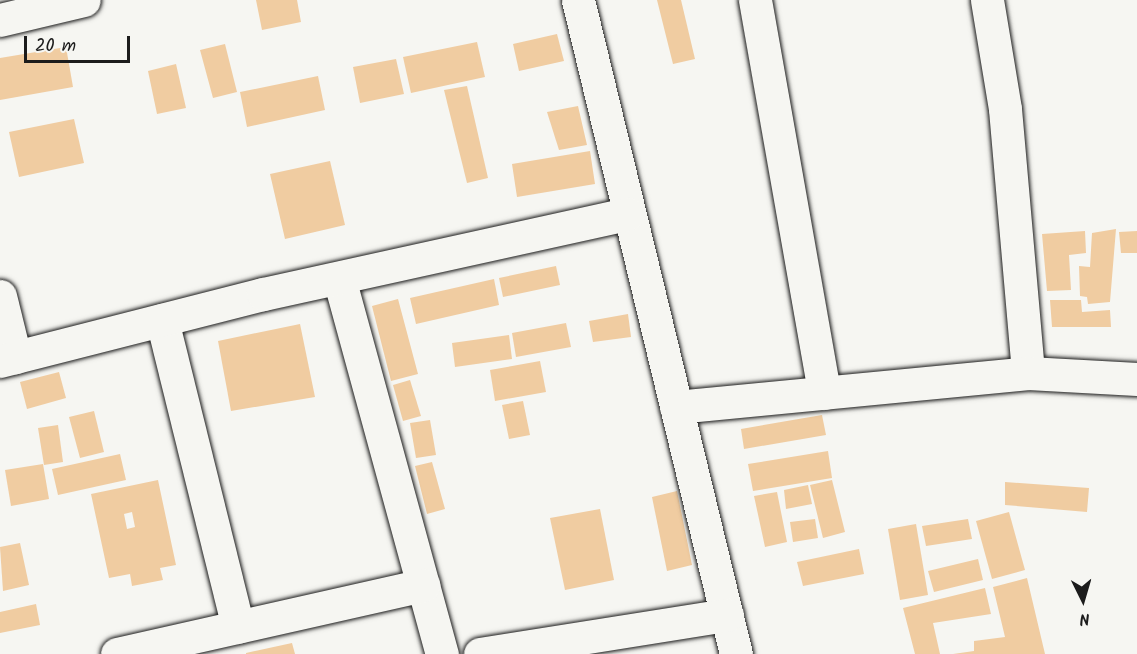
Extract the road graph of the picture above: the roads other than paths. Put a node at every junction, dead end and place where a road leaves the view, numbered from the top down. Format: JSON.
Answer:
{"nodes":[{"id":1,"x":84,"y":0,"type":"edge"},
{"id":2,"x":578,"y":0,"type":"edge"},
{"id":3,"x":755,"y":0,"type":"edge"},
{"id":4,"x":987,"y":0,"type":"edge"},
{"id":5,"x":0,"y":20,"type":"edge"},
{"id":6,"x":628,"y":214,"type":"junction"},
{"id":7,"x":339,"y":278,"type":"junction"},
{"id":8,"x":0,"y":297,"type":"edge"},
{"id":9,"x":162,"y":320,"type":"junction"},
{"id":10,"x":8,"y":359,"type":"edge"},
{"id":11,"x":1028,"y":373,"type":"junction"},
{"id":12,"x":1137,"y":379,"type":"edge"},
{"id":13,"x":824,"y":393,"type":"junction"},
{"id":14,"x":676,"y":407,"type":"junction"},
{"id":15,"x":423,"y":585,"type":"junction"},
{"id":16,"x":727,"y":615,"type":"junction"},
{"id":17,"x":238,"y":627,"type":"junction"},
{"id":18,"x":117,"y":654,"type":"edge"},
{"id":19,"x":442,"y":654,"type":"edge"},
{"id":20,"x":480,"y":654,"type":"edge"},
{"id":21,"x":736,"y":654,"type":"edge"}],
"edges":[{"from":1,"to":5,"type":"street"},
{"from":2,"to":6,"type":"street"},
{"from":3,"to":13,"type":"street"},
{"from":4,"to":11,"type":"street"},
{"from":6,"to":7,"type":"street"},
{"from":6,"to":14,"type":"street"},
{"from":7,"to":9,"type":"street"},
{"from":7,"to":15,"type":"street"},
{"from":8,"to":10,"type":"street"},
{"from":9,"to":10,"type":"street"},
{"from":9,"to":17,"type":"street"},
{"from":11,"to":12,"type":"street"},
{"from":11,"to":13,"type":"street"},
{"from":13,"to":14,"type":"street"},
{"from":14,"to":16,"type":"street"},
{"from":15,"to":17,"type":"street"},
{"from":15,"to":19,"type":"street"},
{"from":16,"to":20,"type":"street"},
{"from":16,"to":21,"type":"street"},
{"from":17,"to":18,"type":"street"}]}
